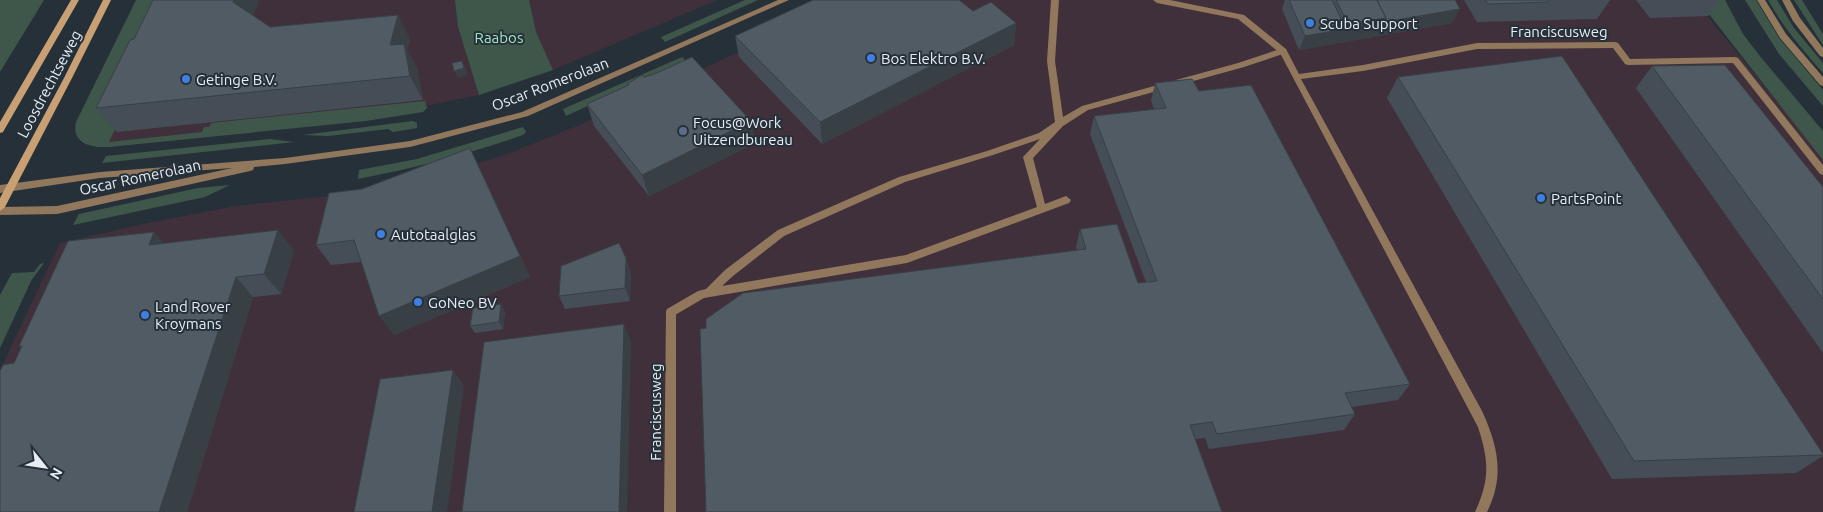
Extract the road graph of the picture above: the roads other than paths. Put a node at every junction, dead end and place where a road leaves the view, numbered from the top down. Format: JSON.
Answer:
{"nodes":[{"id":1,"x":75,"y":0,"type":"edge"},
{"id":2,"x":107,"y":0,"type":"edge"},
{"id":3,"x":785,"y":0,"type":"edge"},
{"id":4,"x":1055,"y":0,"type":"edge"},
{"id":5,"x":1157,"y":0,"type":"edge"},
{"id":6,"x":1761,"y":0,"type":"edge"},
{"id":7,"x":1786,"y":0,"type":"edge"},
{"id":8,"x":1283,"y":51,"type":"junction"},
{"id":9,"x":1823,"y":54,"type":"edge"},
{"id":10,"x":1296,"y":77,"type":"junction"},
{"id":11,"x":1823,"y":83,"type":"edge"},
{"id":12,"x":1060,"y":124,"type":"junction"},
{"id":13,"x":0,"y":130,"type":"edge"},
{"id":14,"x":285,"y":160,"type":"junction"},
{"id":15,"x":1823,"y":172,"type":"edge"},
{"id":16,"x":5,"y":188,"type":"edge"},
{"id":17,"x":1066,"y":200,"type":"dead end"},
{"id":18,"x":0,"y":206,"type":"edge"},
{"id":19,"x":1042,"y":209,"type":"junction"},
{"id":20,"x":0,"y":211,"type":"edge"},
{"id":21,"x":710,"y":292,"type":"junction"},
{"id":22,"x":670,"y":512,"type":"edge"},
{"id":23,"x":1480,"y":512,"type":"edge"}],
"edges":[{"from":1,"to":13,"type":"main road","name":"Loosdrechtseweg"},
{"from":2,"to":16,"type":"main road","name":"Loosdrechtseweg"},
{"from":3,"to":14,"type":"street","name":"Oscar Romerolaan"},
{"from":4,"to":12,"type":"street"},
{"from":5,"to":8,"type":"street"},
{"from":6,"to":11,"type":"street"},
{"from":7,"to":9,"type":"street"},
{"from":8,"to":10,"type":"street"},
{"from":8,"to":12,"type":"street"},
{"from":10,"to":15,"type":"street","name":"Franciscusweg"},
{"from":10,"to":23,"type":"street"},
{"from":12,"to":19,"type":"street"},
{"from":12,"to":21,"type":"street"},
{"from":14,"to":16,"type":"street","name":"Oscar Romerolaan"},
{"from":14,"to":20,"type":"street","name":"Oscar Romerolaan"},
{"from":16,"to":18,"type":"main road","name":"Loosdrechtseweg"},
{"from":17,"to":19,"type":"street"},
{"from":19,"to":21,"type":"street"},
{"from":21,"to":22,"type":"street","name":"Franciscusweg"}]}
